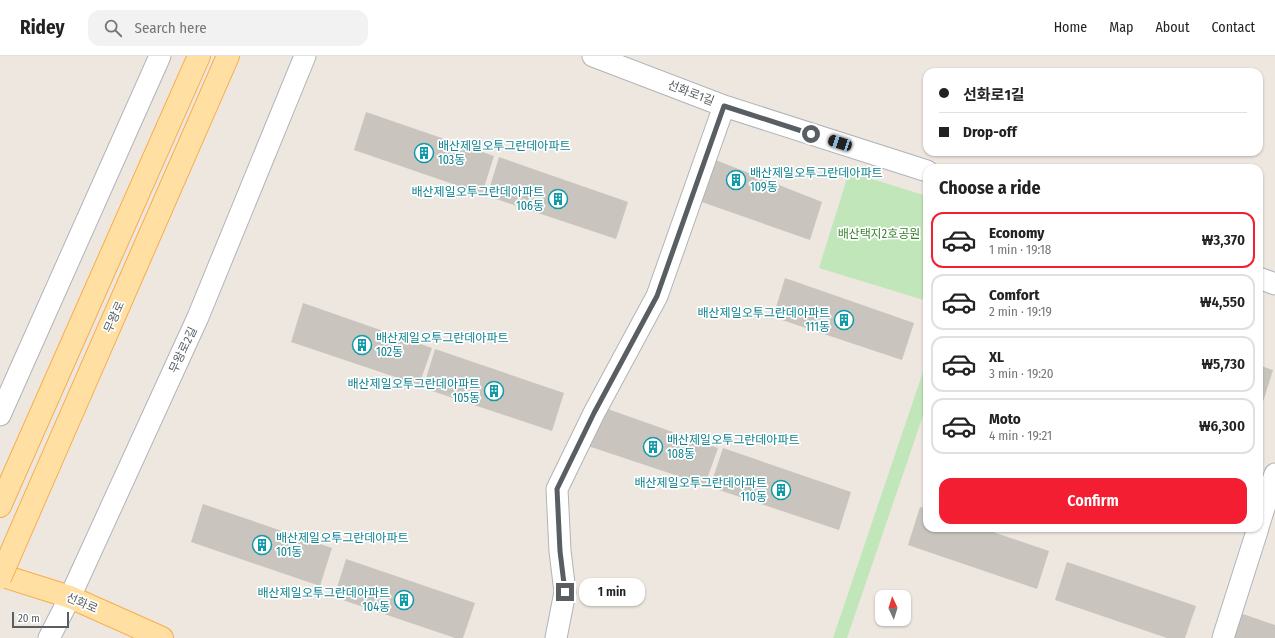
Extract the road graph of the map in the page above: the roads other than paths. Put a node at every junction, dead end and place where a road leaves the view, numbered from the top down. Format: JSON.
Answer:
{"nodes":[{"id":1,"x":160,"y":56,"type":"edge"},
{"id":2,"x":199,"y":56,"type":"edge"},
{"id":3,"x":228,"y":56,"type":"edge"},
{"id":4,"x":305,"y":56,"type":"edge"},
{"id":5,"x":593,"y":56,"type":"edge"},
{"id":6,"x":724,"y":106,"type":"junction"},
{"id":7,"x":923,"y":170,"type":"edge"},
{"id":8,"x":1263,"y":280,"type":"edge"},
{"id":9,"x":1275,"y":284,"type":"edge"},
{"id":10,"x":0,"y":415,"type":"edge"},
{"id":11,"x":1275,"y":474,"type":"edge"},
{"id":12,"x":0,"y":506,"type":"edge"},
{"id":13,"x":1263,"y":512,"type":"edge"},
{"id":14,"x":1257,"y":532,"type":"edge"},
{"id":15,"x":0,"y":575,"type":"edge"},
{"id":16,"x":0,"y":578,"type":"edge"},
{"id":17,"x":70,"y":597,"type":"junction"},
{"id":18,"x":49,"y":638,"type":"edge"},
{"id":19,"x":162,"y":638,"type":"edge"},
{"id":20,"x":556,"y":638,"type":"edge"},
{"id":21,"x":1223,"y":638,"type":"edge"}],
"edges":[{"from":1,"to":10,"type":"street"},
{"from":2,"to":12,"type":"main road"},
{"from":3,"to":16,"type":"main road","name":"무왕로","bridge":true},
{"from":4,"to":17,"type":"street","name":"무왕로2길"},
{"from":5,"to":6,"type":"street","name":"선화로1길"},
{"from":6,"to":7,"type":"street","name":"선화로1길"},
{"from":6,"to":20,"type":"street"},
{"from":8,"to":9,"type":"street"},
{"from":11,"to":13,"type":"street"},
{"from":14,"to":21,"type":"street"},
{"from":15,"to":17,"type":"main road","name":"선화로"},
{"from":17,"to":18,"type":"street","name":"무왕로2길"},
{"from":17,"to":19,"type":"main road","name":"선화로"}]}
